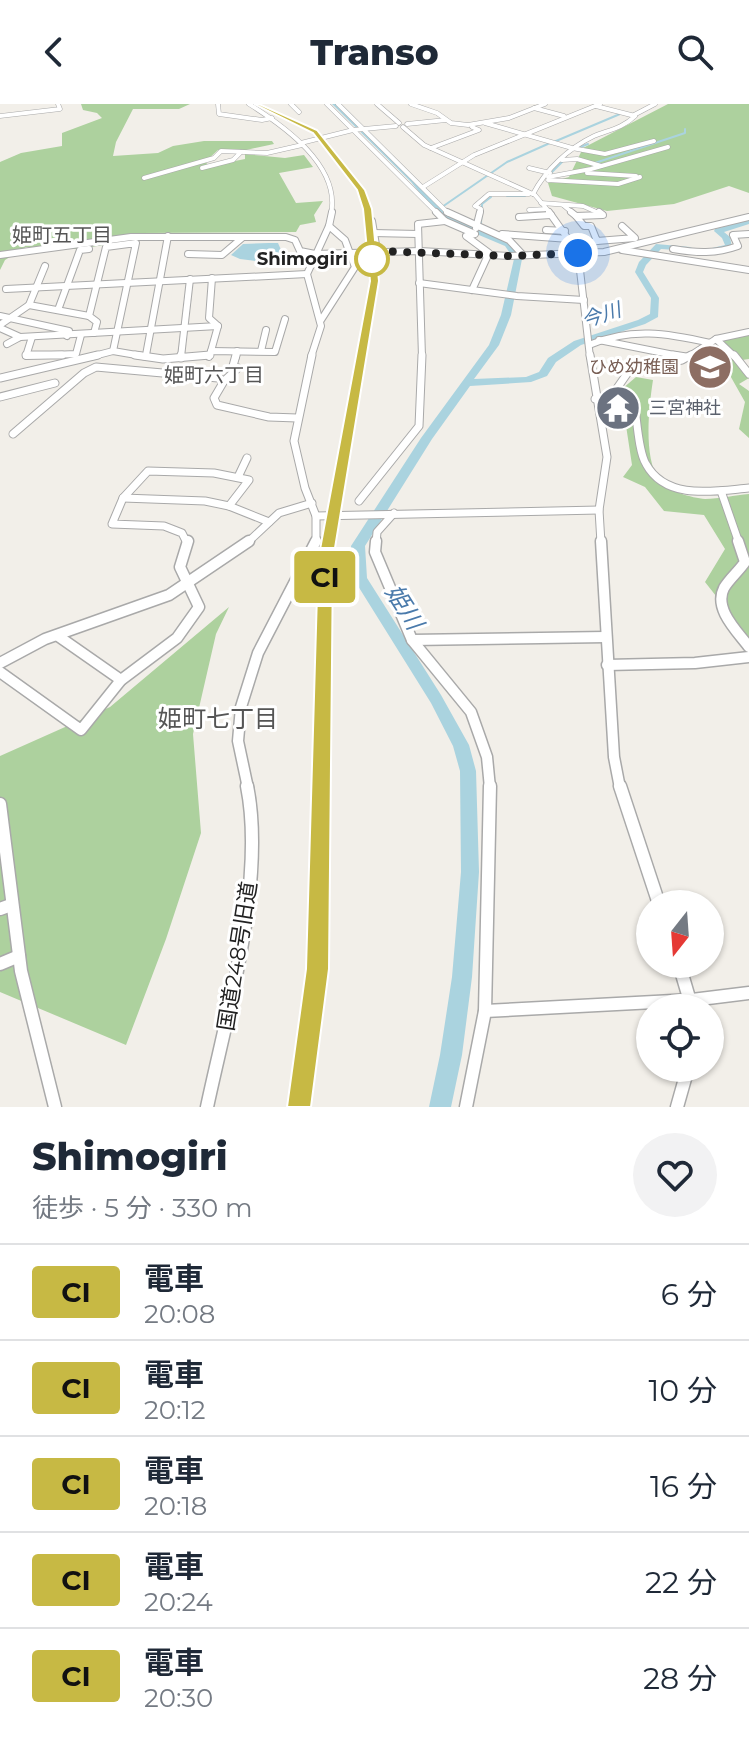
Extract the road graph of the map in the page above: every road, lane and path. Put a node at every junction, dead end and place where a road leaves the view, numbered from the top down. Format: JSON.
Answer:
{"nodes":[{"id":1,"x":51,"y":104,"type":"edge"},
{"id":2,"x":58,"y":104,"type":"edge"},
{"id":3,"x":218,"y":104,"type":"edge"},
{"id":4,"x":249,"y":104,"type":"edge"},
{"id":5,"x":291,"y":104,"type":"edge"},
{"id":6,"x":327,"y":104,"type":"edge"},
{"id":7,"x":338,"y":104,"type":"edge"},
{"id":8,"x":377,"y":104,"type":"edge"},
{"id":9,"x":411,"y":104,"type":"edge"},
{"id":10,"x":545,"y":104,"type":"edge"},
{"id":11,"x":655,"y":104,"type":"edge"},
{"id":12,"x":593,"y":105,"type":"edge"},
{"id":13,"x":534,"y":108,"type":"junction"},
{"id":14,"x":299,"y":112,"type":"dead end"},
{"id":15,"x":0,"y":113,"type":"edge"},
{"id":16,"x":634,"y":115,"type":"junction"},
{"id":17,"x":564,"y":116,"type":"junction"},
{"id":18,"x":272,"y":118,"type":"junction"},
{"id":19,"x":446,"y":120,"type":"junction"},
{"id":20,"x":485,"y":123,"type":"junction"},
{"id":21,"x":401,"y":125,"type":"junction"},
{"id":22,"x":468,"y":125,"type":"junction"},
{"id":23,"x":358,"y":130,"type":"junction"},
{"id":24,"x":521,"y":134,"type":"junction"},
{"id":25,"x":302,"y":144,"type":"junction"},
{"id":26,"x":431,"y":148,"type":"junction"},
{"id":27,"x":572,"y":148,"type":"junction"},
{"id":28,"x":241,"y":152,"type":"junction"},
{"id":29,"x":605,"y":154,"type":"junction"},
{"id":30,"x":597,"y":157,"type":"dead end"},
{"id":31,"x":561,"y":160,"type":"junction"},
{"id":32,"x":460,"y":162,"type":"junction"},
{"id":33,"x":601,"y":166,"type":"junction"},
{"id":34,"x":544,"y":167,"type":"dead end"},
{"id":35,"x":529,"y":168,"type":"dead end"},
{"id":36,"x":195,"y":170,"type":"dead end"},
{"id":37,"x":550,"y":172,"type":"junction"},
{"id":38,"x":567,"y":172,"type":"junction"},
{"id":39,"x":144,"y":178,"type":"dead end"},
{"id":40,"x":543,"y":180,"type":"junction"},
{"id":41,"x":618,"y":184,"type":"junction"},
{"id":42,"x":421,"y":186,"type":"junction"},
{"id":43,"x":597,"y":189,"type":"dead end"},
{"id":44,"x":534,"y":194,"type":"junction"},
{"id":45,"x":541,"y":203,"type":"junction"},
{"id":46,"x":563,"y":205,"type":"junction"},
{"id":47,"x":546,"y":209,"type":"junction"},
{"id":48,"x":529,"y":210,"type":"dead end"},
{"id":49,"x":551,"y":215,"type":"junction"},
{"id":50,"x":576,"y":216,"type":"junction"},
{"id":51,"x":519,"y":217,"type":"dead end"},
{"id":52,"x":749,"y":217,"type":"edge"},
{"id":53,"x":372,"y":221,"type":"dead end"},
{"id":54,"x":445,"y":221,"type":"junction"},
{"id":55,"x":329,"y":226,"type":"junction"},
{"id":56,"x":622,"y":226,"type":"dead end"},
{"id":57,"x":476,"y":228,"type":"junction"},
{"id":58,"x":546,"y":230,"type":"dead end"},
{"id":59,"x":565,"y":231,"type":"junction"},
{"id":60,"x":373,"y":233,"type":"junction"},
{"id":61,"x":418,"y":234,"type":"junction"},
{"id":62,"x":495,"y":234,"type":"junction"},
{"id":63,"x":749,"y":234,"type":"edge"},
{"id":64,"x":168,"y":236,"type":"junction"},
{"id":65,"x":242,"y":238,"type":"junction"},
{"id":66,"x":569,"y":239,"type":"junction"},
{"id":67,"x":597,"y":241,"type":"junction"},
{"id":68,"x":106,"y":247,"type":"junction"},
{"id":69,"x":619,"y":249,"type":"junction"},
{"id":70,"x":673,"y":249,"type":"dead end"},
{"id":71,"x":576,"y":250,"type":"junction"},
{"id":72,"x":377,"y":251,"type":"junction"},
{"id":73,"x":420,"y":251,"type":"junction"},
{"id":74,"x":302,"y":252,"type":"junction"},
{"id":75,"x":349,"y":252,"type":"junction"},
{"id":76,"x":489,"y":253,"type":"junction"},
{"id":77,"x":188,"y":254,"type":"dead end"},
{"id":78,"x":315,"y":254,"type":"junction"},
{"id":79,"x":0,"y":255,"type":"edge"},
{"id":80,"x":523,"y":255,"type":"junction"},
{"id":81,"x":700,"y":255,"type":"junction"},
{"id":82,"x":295,"y":263,"type":"dead end"},
{"id":83,"x":714,"y":265,"type":"junction"},
{"id":84,"x":45,"y":266,"type":"dead end"},
{"id":85,"x":749,"y":270,"type":"edge"},
{"id":86,"x":307,"y":274,"type":"junction"},
{"id":87,"x":212,"y":278,"type":"junction"},
{"id":88,"x":190,"y":279,"type":"junction"},
{"id":89,"x":160,"y":281,"type":"junction"},
{"id":90,"x":128,"y":283,"type":"junction"},
{"id":91,"x":419,"y":283,"type":"junction"},
{"id":92,"x":98,"y":284,"type":"junction"},
{"id":93,"x":67,"y":286,"type":"junction"},
{"id":94,"x":36,"y":287,"type":"junction"},
{"id":95,"x":6,"y":289,"type":"dead end"},
{"id":96,"x":472,"y":290,"type":"junction"},
{"id":97,"x":584,"y":300,"type":"junction"},
{"id":98,"x":29,"y":305,"type":"junction"},
{"id":99,"x":58,"y":310,"type":"junction"},
{"id":100,"x":0,"y":316,"type":"edge"},
{"id":101,"x":89,"y":316,"type":"junction"},
{"id":102,"x":10,"y":318,"type":"junction"},
{"id":103,"x":285,"y":319,"type":"dead end"},
{"id":104,"x":321,"y":320,"type":"junction"},
{"id":105,"x":0,"y":326,"type":"edge"},
{"id":106,"x":218,"y":326,"type":"junction"},
{"id":107,"x":184,"y":328,"type":"junction"},
{"id":108,"x":151,"y":330,"type":"junction"},
{"id":109,"x":266,"y":330,"type":"dead end"},
{"id":110,"x":117,"y":331,"type":"junction"},
{"id":111,"x":749,"y":332,"type":"edge"},
{"id":112,"x":94,"y":333,"type":"junction"},
{"id":113,"x":81,"y":335,"type":"junction"},
{"id":114,"x":49,"y":336,"type":"junction"},
{"id":115,"x":67,"y":336,"type":"junction"},
{"id":116,"x":20,"y":337,"type":"junction"},
{"id":117,"x":32,"y":337,"type":"junction"},
{"id":118,"x":589,"y":340,"type":"junction"},
{"id":119,"x":599,"y":340,"type":"junction"},
{"id":120,"x":713,"y":341,"type":"junction"},
{"id":121,"x":7,"y":344,"type":"dead end"},
{"id":122,"x":113,"y":351,"type":"junction"},
{"id":123,"x":211,"y":351,"type":"junction"},
{"id":124,"x":237,"y":351,"type":"junction"},
{"id":125,"x":261,"y":351,"type":"junction"},
{"id":126,"x":146,"y":355,"type":"junction"},
{"id":127,"x":42,"y":356,"type":"junction"},
{"id":128,"x":689,"y":357,"type":"junction"},
{"id":129,"x":181,"y":358,"type":"junction"},
{"id":130,"x":45,"y":367,"type":"junction"},
{"id":131,"x":749,"y":374,"type":"edge"},
{"id":132,"x":0,"y":378,"type":"edge"},
{"id":133,"x":224,"y":381,"type":"junction"},
{"id":134,"x":55,"y":383,"type":"junction"},
{"id":135,"x":615,"y":391,"type":"junction"},
{"id":136,"x":62,"y":393,"type":"junction"},
{"id":137,"x":0,"y":397,"type":"edge"},
{"id":138,"x":595,"y":399,"type":"junction"},
{"id":139,"x":297,"y":418,"type":"junction"},
{"id":140,"x":13,"y":434,"type":"dead end"},
{"id":141,"x":247,"y":458,"type":"dead end"},
{"id":142,"x":238,"y":477,"type":"junction"},
{"id":143,"x":749,"y":488,"type":"edge"},
{"id":144,"x":721,"y":491,"type":"junction"},
{"id":145,"x":123,"y":498,"type":"junction"},
{"id":146,"x":359,"y":501,"type":"dead end"},
{"id":147,"x":312,"y":503,"type":"junction"},
{"id":148,"x":229,"y":506,"type":"junction"},
{"id":149,"x":599,"y":510,"type":"junction"},
{"id":150,"x":394,"y":513,"type":"junction"},
{"id":151,"x":316,"y":516,"type":"junction"},
{"id":152,"x":269,"y":522,"type":"junction"},
{"id":153,"x":190,"y":583,"type":"junction"},
{"id":154,"x":58,"y":636,"type":"junction"},
{"id":155,"x":606,"y":637,"type":"junction"},
{"id":156,"x":412,"y":640,"type":"junction"},
{"id":157,"x":749,"y":647,"type":"edge"},
{"id":158,"x":749,"y":657,"type":"edge"},
{"id":159,"x":0,"y":663,"type":"edge"},
{"id":160,"x":607,"y":665,"type":"junction"},
{"id":161,"x":0,"y":672,"type":"edge"},
{"id":162,"x":121,"y":680,"type":"junction"},
{"id":163,"x":0,"y":804,"type":"edge"},
{"id":164,"x":2,"y":858,"type":"edge"},
{"id":165,"x":654,"y":890,"type":"edge"},
{"id":166,"x":6,"y":907,"type":"edge"},
{"id":167,"x":19,"y":956,"type":"junction"},
{"id":168,"x":0,"y":964,"type":"edge"},
{"id":169,"x":749,"y":993,"type":"edge"},
{"id":170,"x":724,"y":998,"type":"edge"},
{"id":171,"x":636,"y":1006,"type":"edge"},
{"id":172,"x":485,"y":1011,"type":"junction"},
{"id":173,"x":684,"y":1082,"type":"edge"},
{"id":174,"x":55,"y":1107,"type":"edge"},
{"id":175,"x":207,"y":1107,"type":"edge"},
{"id":176,"x":466,"y":1107,"type":"edge"},
{"id":177,"x":677,"y":1107,"type":"edge"}],
"edges":[{"from":1,"to":15,"type":"street"},
{"from":2,"to":15,"type":"street"},
{"from":3,"to":18,"type":"street"},
{"from":4,"to":18,"type":"street"},
{"from":5,"to":14,"type":"street"},
{"from":6,"to":23,"type":"street"},
{"from":7,"to":23,"type":"street"},
{"from":8,"to":21,"type":"street"},
{"from":9,"to":19,"type":"street"},
{"from":10,"to":13,"type":"street"},
{"from":11,"to":16,"type":"street"},
{"from":12,"to":16,"type":"street"},
{"from":12,"to":17,"type":"street"},
{"from":12,"to":24,"type":"street"},
{"from":13,"to":17,"type":"street"},
{"from":13,"to":20,"type":"street"},
{"from":16,"to":27,"type":"street"},
{"from":17,"to":24,"type":"street"},
{"from":18,"to":25,"type":"street"},
{"from":19,"to":21,"type":"street"},
{"from":19,"to":22,"type":"street"},
{"from":20,"to":22,"type":"street"},
{"from":20,"to":24,"type":"street"},
{"from":21,"to":23,"type":"street"},
{"from":21,"to":26,"type":"street"},
{"from":22,"to":26,"type":"street"},
{"from":23,"to":25,"type":"street"},
{"from":23,"to":42,"type":"street"},
{"from":23,"to":54,"type":"street"},
{"from":24,"to":27,"type":"street"},
{"from":24,"to":32,"type":"street"},
{"from":25,"to":28,"type":"street"},
{"from":25,"to":55,"type":"street"},
{"from":26,"to":32,"type":"street"},
{"from":27,"to":29,"type":"street"},
{"from":27,"to":31,"type":"street"},
{"from":28,"to":36,"type":"street"},
{"from":28,"to":39,"type":"street"},
{"from":29,"to":30,"type":"street"},
{"from":29,"to":33,"type":"street"},
{"from":31,"to":33,"type":"street"},
{"from":31,"to":37,"type":"street"},
{"from":32,"to":42,"type":"street"},
{"from":32,"to":44,"type":"street"},
{"from":33,"to":38,"type":"street"},
{"from":34,"to":37,"type":"street"},
{"from":35,"to":37,"type":"street"},
{"from":37,"to":44,"type":"street"},
{"from":38,"to":40,"type":"street"},
{"from":38,"to":41,"type":"street"},
{"from":40,"to":41,"type":"street"},
{"from":40,"to":44,"type":"street"},
{"from":41,"to":43,"type":"street"},
{"from":42,"to":57,"type":"street"},
{"from":44,"to":45,"type":"street"},
{"from":44,"to":57,"type":"street"},
{"from":45,"to":46,"type":"street"},
{"from":45,"to":47,"type":"street"},
{"from":46,"to":50,"type":"street"},
{"from":46,"to":50,"type":"street"},
{"from":47,"to":48,"type":"street"},
{"from":47,"to":49,"type":"street"},
{"from":49,"to":51,"type":"street"},
{"from":49,"to":59,"type":"street"},
{"from":50,"to":67,"type":"street"},
{"from":52,"to":69,"type":"street"},
{"from":53,"to":60,"type":"street"},
{"from":54,"to":61,"type":"street"},
{"from":54,"to":76,"type":"street"},
{"from":55,"to":75,"type":"street"},
{"from":55,"to":78,"type":"street"},
{"from":56,"to":67,"type":"street"},
{"from":57,"to":62,"type":"street"},
{"from":58,"to":59,"type":"street"},
{"from":59,"to":66,"type":"street"},
{"from":60,"to":61,"type":"street"},
{"from":60,"to":72,"type":"street"},
{"from":61,"to":73,"type":"street"},
{"from":62,"to":66,"type":"street"},
{"from":62,"to":80,"type":"street"},
{"from":63,"to":81,"type":"street"},
{"from":64,"to":65,"type":"street"},
{"from":64,"to":79,"type":"street"},
{"from":64,"to":89,"type":"street"},
{"from":65,"to":74,"type":"street"},
{"from":65,"to":77,"type":"street"},
{"from":66,"to":71,"type":"street"},
{"from":67,"to":71,"type":"street"},
{"from":68,"to":90,"type":"street"},
{"from":68,"to":92,"type":"street"},
{"from":68,"to":93,"type":"street"},
{"from":69,"to":71,"type":"street"},
{"from":69,"to":83,"type":"street"},
{"from":70,"to":81,"type":"street"},
{"from":71,"to":80,"type":"street"},
{"from":71,"to":97,"type":"street"},
{"from":72,"to":73,"type":"street"},
{"from":72,"to":75,"type":"street"},
{"from":73,"to":76,"type":"street"},
{"from":73,"to":91,"type":"street"},
{"from":74,"to":78,"type":"street"},
{"from":74,"to":82,"type":"street"},
{"from":75,"to":78,"type":"street"},
{"from":75,"to":104,"type":"street"},
{"from":76,"to":80,"type":"street"},
{"from":76,"to":96,"type":"street"},
{"from":78,"to":86,"type":"street"},
{"from":81,"to":83,"type":"street"},
{"from":83,"to":85,"type":"street"},
{"from":84,"to":94,"type":"street"},
{"from":86,"to":87,"type":"street"},
{"from":86,"to":104,"type":"street"},
{"from":87,"to":88,"type":"street"},
{"from":87,"to":106,"type":"street"},
{"from":88,"to":89,"type":"street"},
{"from":88,"to":107,"type":"street"},
{"from":89,"to":90,"type":"street"},
{"from":89,"to":108,"type":"street"},
{"from":90,"to":92,"type":"street"},
{"from":90,"to":110,"type":"street"},
{"from":91,"to":96,"type":"street"},
{"from":91,"to":146,"type":"street"},
{"from":92,"to":93,"type":"street"},
{"from":92,"to":101,"type":"street"},
{"from":93,"to":94,"type":"street"},
{"from":93,"to":99,"type":"street"},
{"from":94,"to":95,"type":"street"},
{"from":94,"to":98,"type":"street"},
{"from":96,"to":97,"type":"street"},
{"from":97,"to":118,"type":"street"},
{"from":98,"to":99,"type":"street"},
{"from":98,"to":102,"type":"street"},
{"from":99,"to":101,"type":"street"},
{"from":100,"to":102,"type":"street"},
{"from":101,"to":112,"type":"street"},
{"from":102,"to":105,"type":"street"},
{"from":102,"to":115,"type":"street"},
{"from":103,"to":125,"type":"street"},
{"from":104,"to":139,"type":"street","name":"国道248号旧道"},
{"from":105,"to":116,"type":"street"},
{"from":106,"to":107,"type":"street"},
{"from":106,"to":123,"type":"street"},
{"from":107,"to":108,"type":"street"},
{"from":107,"to":129,"type":"street"},
{"from":108,"to":110,"type":"street"},
{"from":108,"to":126,"type":"street"},
{"from":109,"to":125,"type":"street"},
{"from":110,"to":112,"type":"street"},
{"from":110,"to":122,"type":"street"},
{"from":111,"to":120,"type":"street"},
{"from":112,"to":113,"type":"street"},
{"from":113,"to":115,"type":"street"},
{"from":113,"to":127,"type":"street"},
{"from":114,"to":115,"type":"street"},
{"from":114,"to":117,"type":"street"},
{"from":114,"to":127,"type":"street"},
{"from":116,"to":117,"type":"street"},
{"from":116,"to":121,"type":"street"},
{"from":117,"to":127,"type":"street"},
{"from":118,"to":119,"type":"street"},
{"from":118,"to":138,"type":"street"},
{"from":119,"to":120,"type":"street"},
{"from":119,"to":128,"type":"street"},
{"from":120,"to":128,"type":"street"},
{"from":120,"to":131,"type":"street"},
{"from":122,"to":126,"type":"street"},
{"from":122,"to":130,"type":"street"},
{"from":123,"to":124,"type":"street"},
{"from":123,"to":129,"type":"street"},
{"from":124,"to":125,"type":"street"},
{"from":124,"to":133,"type":"street"},
{"from":126,"to":129,"type":"street"},
{"from":128,"to":135,"type":"street"},
{"from":130,"to":132,"type":"street"},
{"from":130,"to":134,"type":"street"},
{"from":133,"to":136,"type":"street"},
{"from":133,"to":139,"type":"street"},
{"from":134,"to":136,"type":"street"},
{"from":134,"to":137,"type":"street"},
{"from":135,"to":138,"type":"street"},
{"from":135,"to":144,"type":"street"},
{"from":136,"to":140,"type":"street"},
{"from":138,"to":149,"type":"street"},
{"from":139,"to":147,"type":"street","name":"国道248号旧道"},
{"from":141,"to":142,"type":"street"},
{"from":142,"to":145,"type":"street"},
{"from":142,"to":148,"type":"street"},
{"from":143,"to":144,"type":"street"},
{"from":144,"to":157,"type":"street"},
{"from":145,"to":148,"type":"street"},
{"from":145,"to":153,"type":"street"},
{"from":147,"to":151,"type":"street","name":"国道248号旧道"},
{"from":147,"to":152,"type":"street"},
{"from":148,"to":152,"type":"street"},
{"from":149,"to":150,"type":"street"},
{"from":149,"to":155,"type":"street"},
{"from":150,"to":151,"type":"street"},
{"from":150,"to":156,"type":"street"},
{"from":151,"to":175,"type":"street","name":"国道248号旧道"},
{"from":152,"to":153,"type":"street"},
{"from":153,"to":154,"type":"street"},
{"from":153,"to":162,"type":"street"},
{"from":154,"to":159,"type":"street"},
{"from":154,"to":162,"type":"street"},
{"from":155,"to":156,"type":"street"},
{"from":155,"to":160,"type":"street"},
{"from":156,"to":172,"type":"street"},
{"from":158,"to":160,"type":"street"},
{"from":160,"to":165,"type":"street"},
{"from":161,"to":162,"type":"street"},
{"from":163,"to":164,"type":"street"},
{"from":164,"to":166,"type":"street"},
{"from":166,"to":167,"type":"street"},
{"from":167,"to":168,"type":"street"},
{"from":167,"to":174,"type":"street"},
{"from":169,"to":170,"type":"street"},
{"from":171,"to":172,"type":"street"},
{"from":172,"to":176,"type":"street"},
{"from":173,"to":177,"type":"street"}]}
